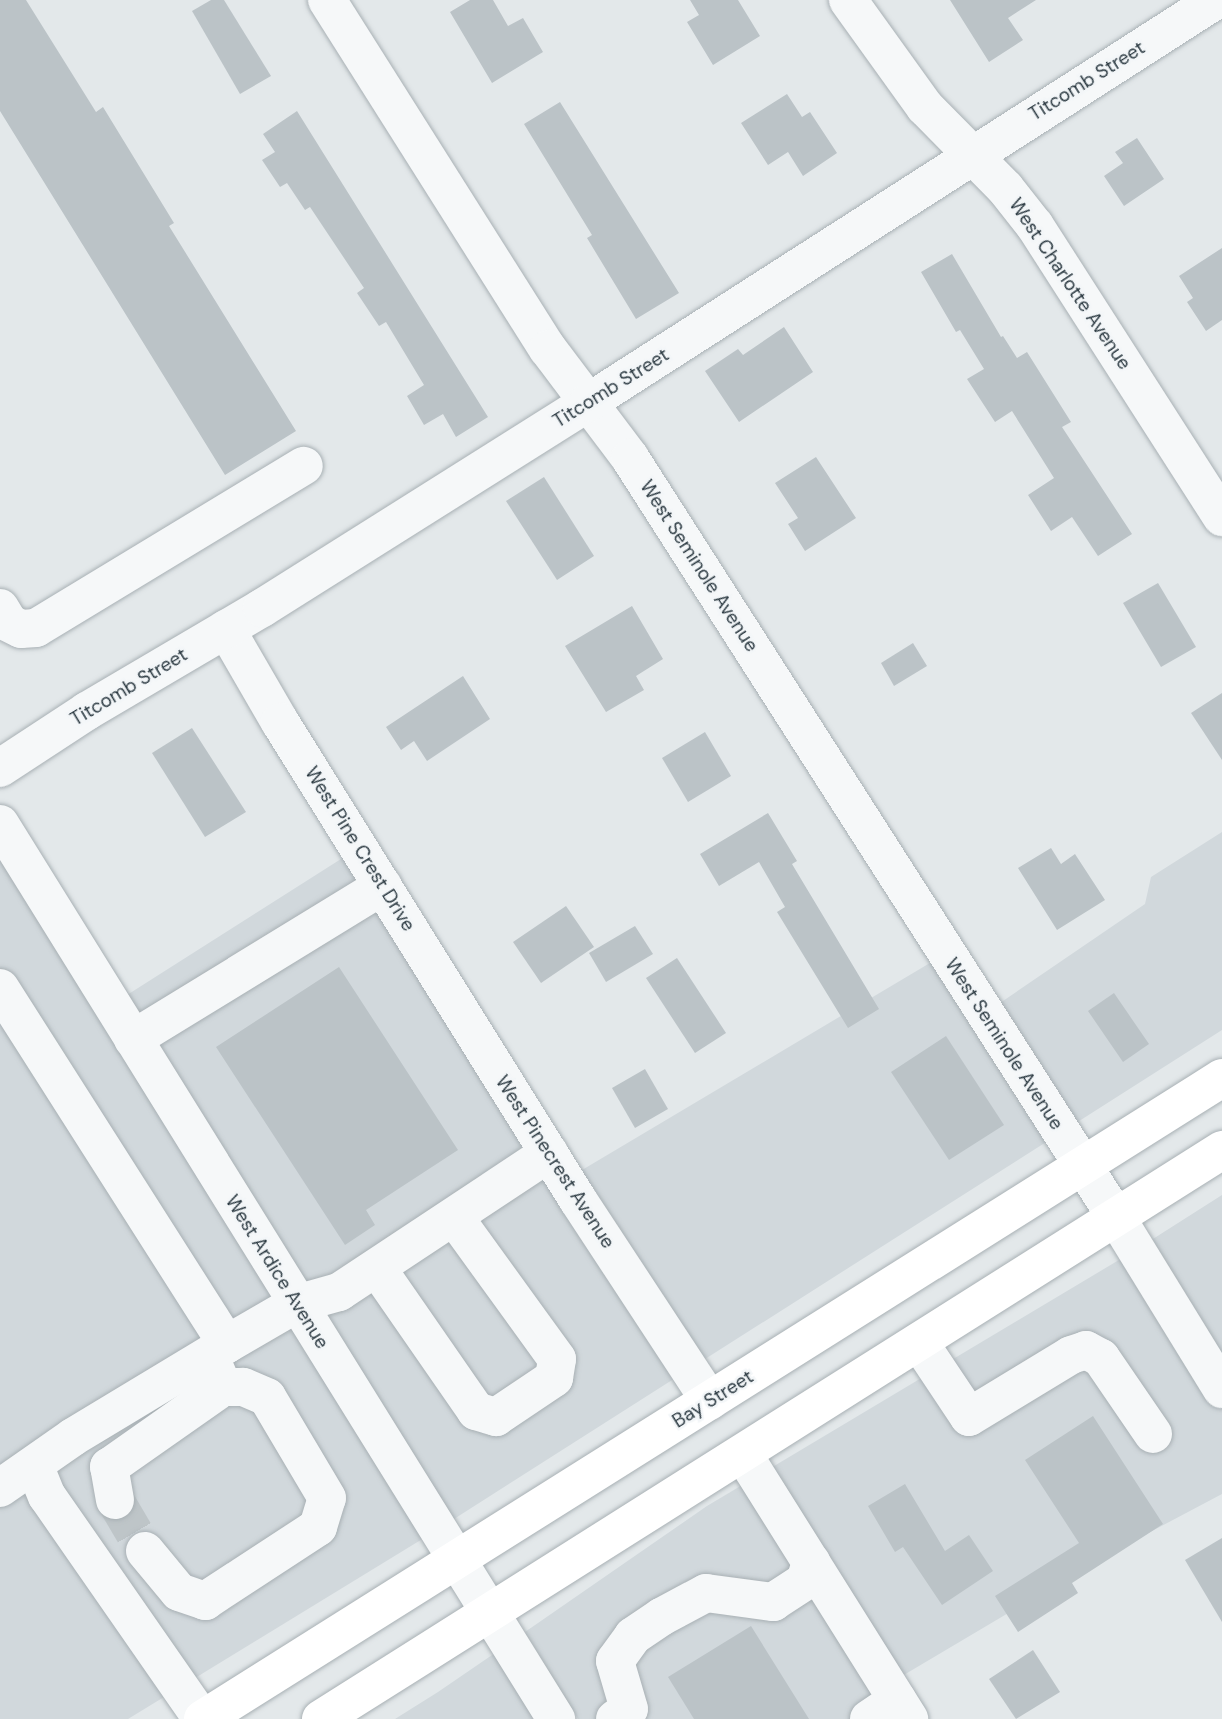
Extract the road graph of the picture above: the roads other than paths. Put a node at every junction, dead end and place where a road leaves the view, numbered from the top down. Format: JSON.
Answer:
{"nodes":[{"id":1,"x":327,"y":0,"type":"edge"},
{"id":2,"x":848,"y":0,"type":"edge"},
{"id":3,"x":1216,"y":0,"type":"edge"},
{"id":4,"x":972,"y":157,"type":"junction"},
{"id":5,"x":589,"y":402,"type":"junction"},
{"id":6,"x":304,"y":466,"type":"dead end"},
{"id":7,"x":1222,"y":517,"type":"edge"},
{"id":8,"x":0,"y":608,"type":"edge"},
{"id":9,"x":226,"y":629,"type":"junction"},
{"id":10,"x":0,"y":768,"type":"edge"},
{"id":11,"x":0,"y":824,"type":"edge"},
{"id":12,"x":383,"y":886,"type":"junction"},
{"id":13,"x":0,"y":988,"type":"edge"},
{"id":14,"x":133,"y":1039,"type":"junction"},
{"id":15,"x":496,"y":1068,"type":"joint"},
{"id":16,"x":1222,"y":1078,"type":"edge"},
{"id":17,"x":1222,"y":1150,"type":"edge"},
{"id":18,"x":1073,"y":1151,"type":"junction"},
{"id":19,"x":549,"y":1153,"type":"junction"},
{"id":20,"x":1116,"y":1217,"type":"junction"},
{"id":21,"x":455,"y":1218,"type":"junction"},
{"id":22,"x":377,"y":1268,"type":"junction"},
{"id":23,"x":296,"y":1304,"type":"junction"},
{"id":24,"x":919,"y":1342,"type":"junction"},
{"id":25,"x":220,"y":1362,"type":"junction"},
{"id":26,"x":1222,"y":1389,"type":"edge"},
{"id":27,"x":709,"y":1401,"type":"junction"},
{"id":28,"x":1153,"y":1434,"type":"dead end"},
{"id":29,"x":743,"y":1454,"type":"junction"},
{"id":30,"x":35,"y":1466,"type":"junction"},
{"id":31,"x":0,"y":1488,"type":"edge"},
{"id":32,"x":115,"y":1500,"type":"tunnel mouth"},
{"id":33,"x":459,"y":1559,"type":"junction"},
{"id":34,"x":811,"y":1562,"type":"junction"},
{"id":35,"x":121,"y":1602,"type":"junction"},
{"id":36,"x":491,"y":1612,"type":"junction"},
{"id":37,"x":892,"y":1713,"type":"edge"},
{"id":38,"x":627,"y":1716,"type":"edge"},
{"id":39,"x":202,"y":1719,"type":"edge"},
{"id":40,"x":321,"y":1719,"type":"edge"},
{"id":41,"x":556,"y":1719,"type":"edge"}],
"edges":[{"from":1,"to":5,"type":"street","name":"West Seminole Avenue"},
{"from":2,"to":4,"type":"street","name":"West Charlotte Avenue"},
{"from":3,"to":4,"type":"street","name":"Titcomb Street"},
{"from":4,"to":5,"type":"street","name":"Titcomb Street"},
{"from":4,"to":7,"type":"street","name":"West Charlotte Avenue"},
{"from":5,"to":9,"type":"street","name":"Titcomb Street"},
{"from":5,"to":18,"type":"street","name":"West Seminole Avenue"},
{"from":6,"to":8,"type":"street"},
{"from":9,"to":10,"type":"street","name":"Titcomb Street"},
{"from":9,"to":12,"type":"street","name":"West Pine Crest Drive"},
{"from":11,"to":14,"type":"street","name":"West Ardice Avenue"},
{"from":12,"to":14,"type":"street"},
{"from":12,"to":15,"type":"street","name":"West Pine Crest Drive"},
{"from":13,"to":25,"type":"street"},
{"from":14,"to":23,"type":"street","name":"West Ardice Avenue"},
{"from":15,"to":19,"type":"street","name":"West Pinecrest Avenue"},
{"from":16,"to":18,"type":"main road","name":"Bay Street"},
{"from":17,"to":20,"type":"main road"},
{"from":18,"to":20,"type":"street","name":"West Seminole Avenue"},
{"from":18,"to":27,"type":"main road","name":"Bay Street"},
{"from":19,"to":21,"type":"street"},
{"from":19,"to":27,"type":"street","name":"West Pinecrest Avenue"},
{"from":20,"to":24,"type":"main road"},
{"from":20,"to":26,"type":"street","name":"West Seminole Avenue"},
{"from":21,"to":22,"type":"street"},
{"from":21,"to":22,"type":"street"},
{"from":22,"to":23,"type":"street"},
{"from":23,"to":25,"type":"street"},
{"from":23,"to":33,"type":"street","name":"West Ardice Avenue"},
{"from":24,"to":28,"type":"street"},
{"from":24,"to":29,"type":"main road"},
{"from":25,"to":30,"type":"street"},
{"from":25,"to":32,"type":"street"},
{"from":25,"to":35,"type":"street"},
{"from":27,"to":33,"type":"main road","name":"Bay Street"},
{"from":29,"to":34,"type":"street"},
{"from":29,"to":36,"type":"main road"},
{"from":30,"to":31,"type":"street"},
{"from":30,"to":35,"type":"street"},
{"from":33,"to":36,"type":"street","name":"West Ardice Avenue"},
{"from":33,"to":39,"type":"main road","name":"Bay Street"},
{"from":34,"to":37,"type":"street"},
{"from":34,"to":38,"type":"street"},
{"from":35,"to":39,"type":"street"},
{"from":36,"to":40,"type":"main road"},
{"from":36,"to":41,"type":"street","name":"West Ardice Avenue"}]}
